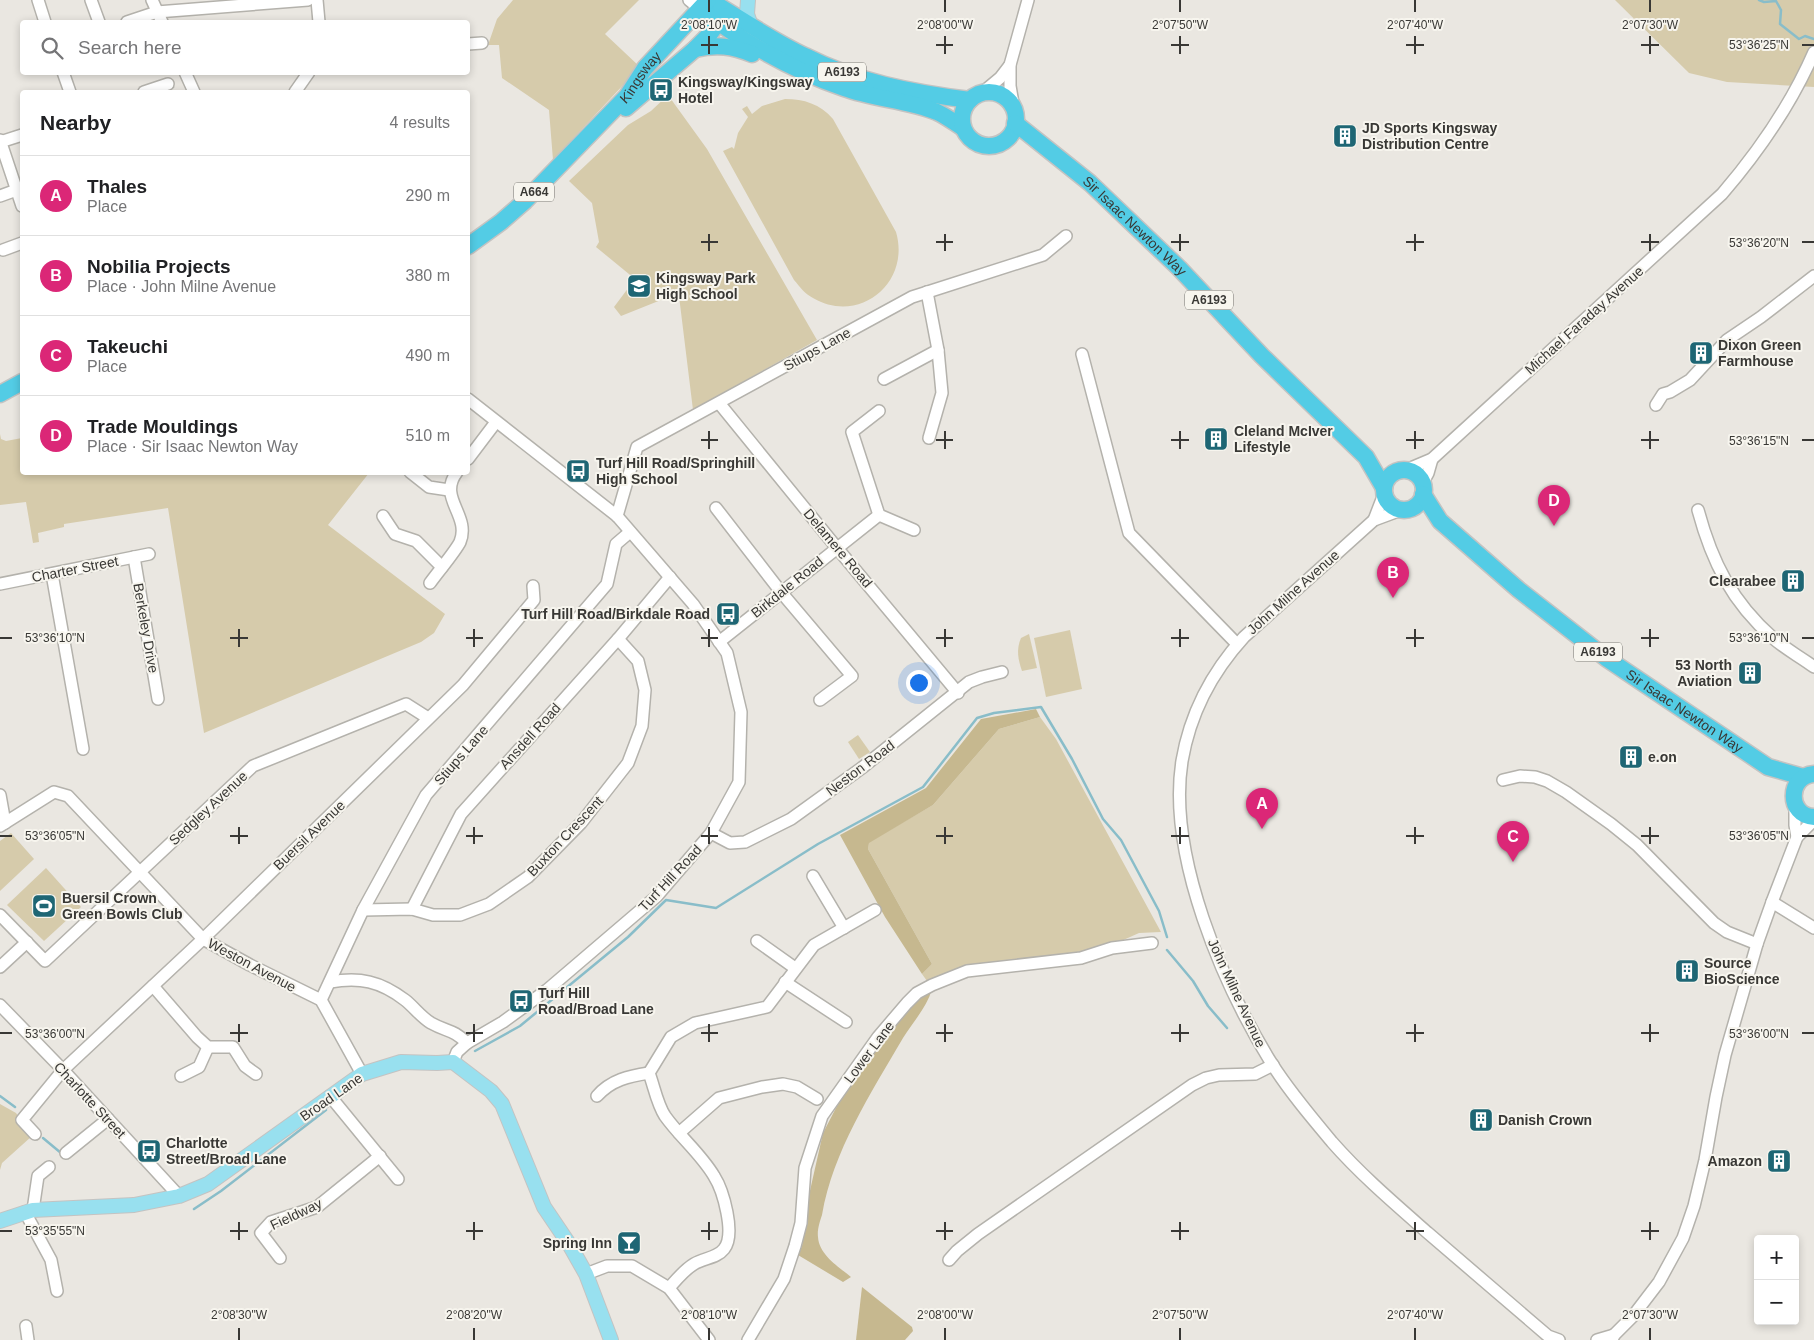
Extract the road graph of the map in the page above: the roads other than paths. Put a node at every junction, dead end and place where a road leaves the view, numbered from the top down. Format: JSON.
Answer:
{"nodes":[{"id":1,"x":38,"y":0,"type":"edge"},
{"id":2,"x":91,"y":0,"type":"edge"},
{"id":3,"x":152,"y":0,"type":"edge"},
{"id":4,"x":308,"y":0,"type":"edge"},
{"id":5,"x":317,"y":0,"type":"edge"},
{"id":6,"x":748,"y":0,"type":"edge"},
{"id":7,"x":1028,"y":0,"type":"edge"},
{"id":8,"x":713,"y":6,"type":"edge"},
{"id":9,"x":157,"y":12,"type":"junction"},
{"id":10,"x":44,"y":20,"type":"edge"},
{"id":11,"x":98,"y":20,"type":"edge"},
{"id":12,"x":133,"y":20,"type":"edge"},
{"id":13,"x":161,"y":20,"type":"edge"},
{"id":14,"x":319,"y":20,"type":"edge"},
{"id":15,"x":751,"y":26,"type":"junction"},
{"id":16,"x":482,"y":43,"type":"dead end"},
{"id":17,"x":470,"y":44,"type":"edge"},
{"id":18,"x":695,"y":49,"type":"junction"},
{"id":19,"x":1814,"y":52,"type":"edge"},
{"id":20,"x":1010,"y":65,"type":"junction"},
{"id":21,"x":802,"y":71,"type":"junction"},
{"id":22,"x":64,"y":75,"type":"edge"},
{"id":23,"x":186,"y":75,"type":"edge"},
{"id":24,"x":307,"y":75,"type":"edge"},
{"id":25,"x":168,"y":84,"type":"dead end"},
{"id":26,"x":69,"y":90,"type":"edge"},
{"id":27,"x":150,"y":90,"type":"edge"},
{"id":28,"x":193,"y":90,"type":"edge"},
{"id":29,"x":296,"y":90,"type":"edge"},
{"id":30,"x":976,"y":97,"type":"junction"},
{"id":31,"x":1014,"y":116,"type":"junction"},
{"id":32,"x":963,"y":128,"type":"junction"},
{"id":33,"x":592,"y":131,"type":"junction"},
{"id":34,"x":20,"y":135,"type":"edge"},
{"id":35,"x":1008,"y":138,"type":"junction"},
{"id":36,"x":0,"y":141,"type":"edge"},
{"id":37,"x":1046,"y":148,"type":"junction"},
{"id":38,"x":20,"y":189,"type":"edge"},
{"id":39,"x":0,"y":196,"type":"edge"},
{"id":40,"x":1066,"y":236,"type":"dead end"},
{"id":41,"x":20,"y":244,"type":"edge"},
{"id":42,"x":470,"y":245,"type":"edge"},
{"id":43,"x":3,"y":250,"type":"dead end"},
{"id":44,"x":1814,"y":276,"type":"edge"},
{"id":45,"x":927,"y":292,"type":"junction"},
{"id":46,"x":938,"y":350,"type":"junction"},
{"id":47,"x":1082,"y":354,"type":"dead end"},
{"id":48,"x":884,"y":380,"type":"dead end"},
{"id":49,"x":20,"y":383,"type":"edge"},
{"id":50,"x":0,"y":394,"type":"edge"},
{"id":51,"x":470,"y":401,"type":"edge"},
{"id":52,"x":719,"y":403,"type":"junction"},
{"id":53,"x":1656,"y":405,"type":"dead end"},
{"id":54,"x":880,"y":411,"type":"dead end"},
{"id":55,"x":496,"y":422,"type":"junction"},
{"id":56,"x":929,"y":438,"type":"dead end"},
{"id":57,"x":470,"y":456,"type":"edge"},
{"id":58,"x":1366,"y":457,"type":"junction"},
{"id":59,"x":1432,"y":459,"type":"junction"},
{"id":60,"x":1402,"y":470,"type":"junction"},
{"id":61,"x":414,"y":475,"type":"edge"},
{"id":62,"x":455,"y":475,"type":"edge"},
{"id":63,"x":1423,"y":488,"type":"junction"},
{"id":64,"x":449,"y":490,"type":"junction"},
{"id":65,"x":1384,"y":491,"type":"junction"},
{"id":66,"x":716,"y":508,"type":"dead end"},
{"id":67,"x":1406,"y":509,"type":"junction"},
{"id":68,"x":1698,"y":510,"type":"dead end"},
{"id":69,"x":879,"y":514,"type":"junction"},
{"id":70,"x":383,"y":516,"type":"dead end"},
{"id":71,"x":617,"y":516,"type":"junction"},
{"id":72,"x":1374,"y":520,"type":"junction"},
{"id":73,"x":1440,"y":521,"type":"junction"},
{"id":74,"x":914,"y":530,"type":"dead end"},
{"id":75,"x":630,"y":532,"type":"junction"},
{"id":76,"x":836,"y":548,"type":"junction"},
{"id":77,"x":150,"y":554,"type":"dead end"},
{"id":78,"x":134,"y":557,"type":"junction"},
{"id":79,"x":442,"y":567,"type":"junction"},
{"id":80,"x":52,"y":574,"type":"junction"},
{"id":81,"x":670,"y":577,"type":"junction"},
{"id":82,"x":430,"y":583,"type":"dead end"},
{"id":83,"x":0,"y":584,"type":"edge"},
{"id":84,"x":534,"y":586,"type":"dead end"},
{"id":85,"x":781,"y":592,"type":"junction"},
{"id":86,"x":618,"y":639,"type":"junction"},
{"id":87,"x":719,"y":642,"type":"junction"},
{"id":88,"x":1237,"y":644,"type":"junction"},
{"id":89,"x":1814,"y":667,"type":"edge"},
{"id":90,"x":1002,"y":672,"type":"dead end"},
{"id":91,"x":958,"y":693,"type":"junction"},
{"id":92,"x":158,"y":699,"type":"dead end"},
{"id":93,"x":820,"y":700,"type":"dead end"},
{"id":94,"x":428,"y":718,"type":"junction"},
{"id":95,"x":83,"y":749,"type":"dead end"},
{"id":96,"x":1768,"y":768,"type":"junction"},
{"id":97,"x":1810,"y":774,"type":"edge"},
{"id":98,"x":1503,"y":780,"type":"dead end"},
{"id":99,"x":0,"y":795,"type":"edge"},
{"id":100,"x":1794,"y":801,"type":"junction"},
{"id":101,"x":1814,"y":818,"type":"edge"},
{"id":102,"x":2,"y":824,"type":"edge"},
{"id":103,"x":711,"y":833,"type":"junction"},
{"id":104,"x":1798,"y":837,"type":"junction"},
{"id":105,"x":140,"y":872,"type":"junction"},
{"id":106,"x":813,"y":876,"type":"dead end"},
{"id":107,"x":1772,"y":902,"type":"junction"},
{"id":108,"x":412,"y":909,"type":"junction"},
{"id":109,"x":363,"y":910,"type":"junction"},
{"id":110,"x":875,"y":910,"type":"dead end"},
{"id":111,"x":0,"y":915,"type":"edge"},
{"id":112,"x":844,"y":928,"type":"junction"},
{"id":113,"x":1814,"y":928,"type":"edge"},
{"id":114,"x":203,"y":939,"type":"junction"},
{"id":115,"x":757,"y":941,"type":"dead end"},
{"id":116,"x":26,"y":942,"type":"junction"},
{"id":117,"x":1757,"y":944,"type":"junction"},
{"id":118,"x":1149,"y":946,"type":"dead end"},
{"id":119,"x":0,"y":967,"type":"edge"},
{"id":120,"x":795,"y":968,"type":"junction"},
{"id":121,"x":330,"y":982,"type":"junction"},
{"id":122,"x":785,"y":982,"type":"junction"},
{"id":123,"x":153,"y":986,"type":"junction"},
{"id":124,"x":321,"y":1000,"type":"junction"},
{"id":125,"x":0,"y":1005,"type":"edge"},
{"id":126,"x":846,"y":1022,"type":"dead end"},
{"id":127,"x":467,"y":1044,"type":"junction"},
{"id":128,"x":208,"y":1047,"type":"junction"},
{"id":129,"x":453,"y":1062,"type":"junction"},
{"id":130,"x":1273,"y":1065,"type":"junction"},
{"id":131,"x":63,"y":1070,"type":"junction"},
{"id":132,"x":649,"y":1073,"type":"junction"},
{"id":133,"x":256,"y":1074,"type":"dead end"},
{"id":134,"x":362,"y":1074,"type":"junction"},
{"id":135,"x":181,"y":1076,"type":"dead end"},
{"id":136,"x":330,"y":1096,"type":"junction"},
{"id":137,"x":597,"y":1096,"type":"dead end"},
{"id":138,"x":817,"y":1099,"type":"dead end"},
{"id":139,"x":108,"y":1119,"type":"junction"},
{"id":140,"x":679,"y":1132,"type":"junction"},
{"id":141,"x":35,"y":1134,"type":"dead end"},
{"id":142,"x":66,"y":1153,"type":"dead end"},
{"id":143,"x":380,"y":1156,"type":"junction"},
{"id":144,"x":49,"y":1167,"type":"dead end"},
{"id":145,"x":398,"y":1178,"type":"dead end"},
{"id":146,"x":179,"y":1196,"type":"junction"},
{"id":147,"x":29,"y":1211,"type":"junction"},
{"id":148,"x":0,"y":1221,"type":"edge"},
{"id":149,"x":280,"y":1258,"type":"dead end"},
{"id":150,"x":948,"y":1260,"type":"dead end"},
{"id":151,"x":586,"y":1274,"type":"junction"},
{"id":152,"x":669,"y":1288,"type":"junction"},
{"id":153,"x":57,"y":1291,"type":"dead end"},
{"id":154,"x":26,"y":1326,"type":"dead end"},
{"id":155,"x":1613,"y":1337,"type":"edge"},
{"id":156,"x":1552,"y":1339,"type":"edge"},
{"id":157,"x":28,"y":1340,"type":"edge"},
{"id":158,"x":611,"y":1340,"type":"edge"},
{"id":159,"x":709,"y":1340,"type":"edge"},
{"id":160,"x":748,"y":1340,"type":"edge"},
{"id":161,"x":1598,"y":1340,"type":"edge"}],
"edges":[{"from":1,"to":10,"type":"street"},
{"from":2,"to":11,"type":"street"},
{"from":3,"to":9,"type":"street"},
{"from":4,"to":9,"type":"street"},
{"from":5,"to":14,"type":"street"},
{"from":6,"to":15,"type":"main road"},
{"from":7,"to":20,"type":"street"},
{"from":8,"to":15,"type":"highway","number":"A6193"},
{"from":8,"to":18,"type":"highway","name":"Kingsway","number":"A664"},
{"from":8,"to":21,"type":"highway","number":"A6193"},
{"from":8,"to":33,"type":"highway","name":"Kingsway","number":"A664"},
{"from":9,"to":12,"type":"street"},
{"from":9,"to":13,"type":"street"},
{"from":15,"to":30,"type":"highway","number":"A6193"},
{"from":16,"to":17,"type":"street"},
{"from":18,"to":21,"type":"highway","number":"A6193"},
{"from":18,"to":33,"type":"highway","name":"Kingsway","number":"A664"},
{"from":19,"to":59,"type":"street","name":"Michael Faraday Avenue"},
{"from":20,"to":30,"type":"street"},
{"from":20,"to":31,"type":"street"},
{"from":21,"to":32,"type":"highway","number":"A6193"},
{"from":22,"to":26,"type":"street"},
{"from":23,"to":28,"type":"street"},
{"from":24,"to":29,"type":"street"},
{"from":25,"to":27,"type":"street"},
{"from":30,"to":31,"type":"highway","number":"A6193"},
{"from":30,"to":32,"type":"highway"},
{"from":31,"to":35,"type":"highway"},
{"from":31,"to":37,"type":"highway","name":"Sir Isaac Newton Way","number":"A6193"},
{"from":32,"to":35,"type":"highway","number":"A6193"},
{"from":33,"to":42,"type":"highway","name":"Kingsway","number":"A664"},
{"from":34,"to":36,"type":"street"},
{"from":35,"to":37,"type":"highway","name":"Sir Isaac Newton Way","number":"A6193"},
{"from":36,"to":38,"type":"street"},
{"from":37,"to":58,"type":"highway","name":"Sir Isaac Newton Way","number":"A6193"},
{"from":38,"to":39,"type":"street"},
{"from":40,"to":45,"type":"street","name":"Stiups Lane"},
{"from":41,"to":43,"type":"street"},
{"from":44,"to":53,"type":"street"},
{"from":45,"to":46,"type":"street"},
{"from":45,"to":52,"type":"street","name":"Stiups Lane"},
{"from":46,"to":48,"type":"street"},
{"from":46,"to":56,"type":"street"},
{"from":47,"to":88,"type":"street"},
{"from":49,"to":50,"type":"highway"},
{"from":51,"to":55,"type":"street","name":"Turf Hill Road"},
{"from":52,"to":71,"type":"street","name":"Stiups Lane"},
{"from":52,"to":76,"type":"street","name":"Delamere Road"},
{"from":54,"to":69,"type":"street"},
{"from":55,"to":57,"type":"street"},
{"from":55,"to":71,"type":"street","name":"Turf Hill Road"},
{"from":58,"to":60,"type":"highway","name":"Sir Isaac Newton Way","number":"A6193"},
{"from":58,"to":65,"type":"highway","name":"Sir Isaac Newton Way","number":"A6193"},
{"from":59,"to":60,"type":"street"},
{"from":59,"to":63,"type":"street"},
{"from":60,"to":63,"type":"highway","number":"A6193"},
{"from":60,"to":65,"type":"highway"},
{"from":61,"to":64,"type":"street"},
{"from":62,"to":64,"type":"street"},
{"from":63,"to":67,"type":"highway"},
{"from":63,"to":73,"type":"highway","name":"Sir Isaac Newton Way"},
{"from":64,"to":79,"type":"street"},
{"from":65,"to":67,"type":"highway","number":"A6193"},
{"from":65,"to":72,"type":"street","name":"John Milne Avenue"},
{"from":66,"to":85,"type":"street"},
{"from":67,"to":72,"type":"street","name":"John Milne Avenue"},
{"from":67,"to":73,"type":"highway","name":"Sir Isaac Newton Way"},
{"from":68,"to":89,"type":"street"},
{"from":69,"to":74,"type":"street"},
{"from":69,"to":76,"type":"street","name":"Birkdale Road"},
{"from":70,"to":79,"type":"street"},
{"from":71,"to":75,"type":"street","name":"Turf Hill Road"},
{"from":72,"to":88,"type":"street","name":"John Milne Avenue"},
{"from":73,"to":96,"type":"highway","name":"Sir Isaac Newton Way","number":"A6193"},
{"from":75,"to":81,"type":"street","name":"Turf Hill Road"},
{"from":75,"to":109,"type":"street","name":"Stiups Lane"},
{"from":76,"to":85,"type":"street","name":"Birkdale Road"},
{"from":76,"to":91,"type":"street","name":"Delamere Road"},
{"from":77,"to":78,"type":"street","name":"Charter Street"},
{"from":78,"to":80,"type":"street","name":"Charter Street"},
{"from":78,"to":92,"type":"street","name":"Berkeley Drive"},
{"from":79,"to":82,"type":"street"},
{"from":80,"to":83,"type":"street","name":"Charter Street"},
{"from":80,"to":95,"type":"street"},
{"from":81,"to":86,"type":"street","name":"Ansdell Road"},
{"from":81,"to":87,"type":"street","name":"Turf Hill Road"},
{"from":84,"to":94,"type":"street","name":"Buersil Avenue"},
{"from":85,"to":87,"type":"street","name":"Birkdale Road"},
{"from":85,"to":93,"type":"street"},
{"from":86,"to":108,"type":"street","name":"Ansdell Road"},
{"from":86,"to":108,"type":"street","name":"Buxton Crescent"},
{"from":87,"to":103,"type":"street","name":"Turf Hill Road"},
{"from":88,"to":130,"type":"street","name":"John Milne Avenue"},
{"from":90,"to":91,"type":"street","name":"Neston Road"},
{"from":91,"to":103,"type":"street","name":"Neston Road"},
{"from":94,"to":105,"type":"street","name":"Sedgley Avenue"},
{"from":94,"to":114,"type":"street","name":"Buersil Avenue"},
{"from":96,"to":97,"type":"highway","name":"Sir Isaac Newton Way","number":"A6193"},
{"from":96,"to":100,"type":"highway","name":"Sir Isaac Newton Way","number":"A6193"},
{"from":97,"to":100,"type":"highway","number":"A6193"},
{"from":98,"to":117,"type":"street"},
{"from":99,"to":102,"type":"street"},
{"from":100,"to":101,"type":"highway","number":"A6193"},
{"from":100,"to":104,"type":"street"},
{"from":101,"to":104,"type":"street"},
{"from":102,"to":105,"type":"street","name":"Weston Avenue"},
{"from":103,"to":127,"type":"street","name":"Turf Hill Road"},
{"from":104,"to":107,"type":"street"},
{"from":105,"to":114,"type":"street","name":"Weston Avenue"},
{"from":105,"to":116,"type":"street","name":"Sedgley Avenue"},
{"from":106,"to":112,"type":"street"},
{"from":107,"to":113,"type":"street"},
{"from":107,"to":117,"type":"street"},
{"from":108,"to":109,"type":"street","name":"Buxton Crescent"},
{"from":109,"to":121,"type":"street","name":"Stiups Lane"},
{"from":110,"to":112,"type":"street"},
{"from":111,"to":116,"type":"street"},
{"from":112,"to":120,"type":"street"},
{"from":114,"to":123,"type":"street","name":"Buersil Avenue"},
{"from":114,"to":124,"type":"street","name":"Weston Avenue"},
{"from":115,"to":120,"type":"street"},
{"from":116,"to":119,"type":"street"},
{"from":117,"to":155,"type":"street"},
{"from":118,"to":160,"type":"street","name":"Lower Lane"},
{"from":120,"to":122,"type":"street"},
{"from":121,"to":124,"type":"street","name":"Stiups Lane"},
{"from":121,"to":127,"type":"street"},
{"from":122,"to":126,"type":"street"},
{"from":122,"to":132,"type":"street"},
{"from":123,"to":128,"type":"street"},
{"from":123,"to":131,"type":"street","name":"Buersil Avenue"},
{"from":124,"to":134,"type":"street"},
{"from":125,"to":131,"type":"street","name":"Charlotte Street"},
{"from":127,"to":129,"type":"street","name":"Turf Hill Road"},
{"from":128,"to":133,"type":"street"},
{"from":128,"to":135,"type":"street"},
{"from":129,"to":134,"type":"main road","name":"Broad Lane"},
{"from":129,"to":151,"type":"main road"},
{"from":130,"to":150,"type":"street"},
{"from":130,"to":156,"type":"street","name":"John Milne Avenue"},
{"from":131,"to":139,"type":"street","name":"Charlotte Street"},
{"from":131,"to":141,"type":"street","name":"Buersil Avenue"},
{"from":132,"to":137,"type":"street"},
{"from":132,"to":140,"type":"street"},
{"from":134,"to":136,"type":"main road","name":"Broad Lane"},
{"from":136,"to":143,"type":"street"},
{"from":136,"to":146,"type":"main road","name":"Broad Lane"},
{"from":138,"to":140,"type":"street"},
{"from":139,"to":142,"type":"street"},
{"from":139,"to":146,"type":"street","name":"Charlotte Street"},
{"from":140,"to":152,"type":"street"},
{"from":143,"to":145,"type":"street"},
{"from":143,"to":149,"type":"street","name":"Fieldway"},
{"from":144,"to":147,"type":"street"},
{"from":146,"to":147,"type":"main road","name":"Broad Lane"},
{"from":147,"to":148,"type":"main road","name":"Broad Lane"},
{"from":147,"to":153,"type":"street"},
{"from":151,"to":152,"type":"street"},
{"from":151,"to":158,"type":"main road"},
{"from":152,"to":159,"type":"street"},
{"from":154,"to":157,"type":"street"},
{"from":155,"to":161,"type":"street"}]}
